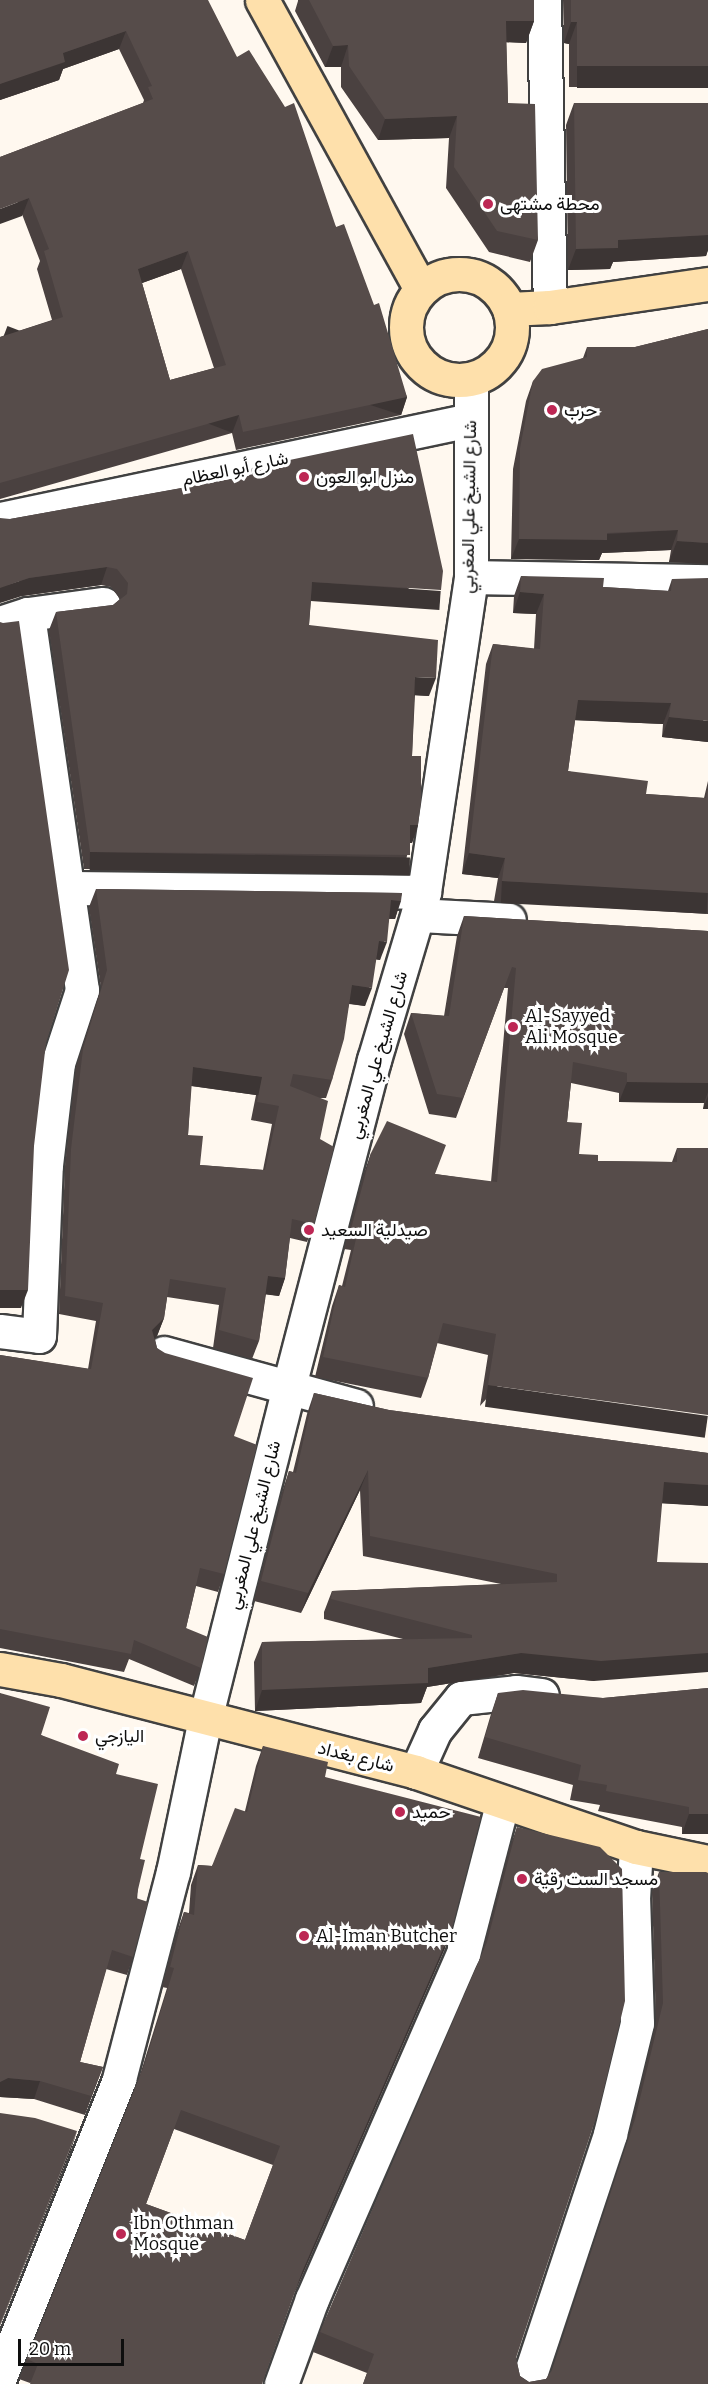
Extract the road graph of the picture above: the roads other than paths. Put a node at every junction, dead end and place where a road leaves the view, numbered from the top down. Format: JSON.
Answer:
{"nodes":[{"id":1,"x":262,"y":0,"type":"edge"},
{"id":2,"x":544,"y":0,"type":"edge"},
{"id":3,"x":547,"y":106,"type":"junction"},
{"id":4,"x":581,"y":106,"type":"edge"},
{"id":5,"x":708,"y":284,"type":"edge"},
{"id":6,"x":421,"y":288,"type":"junction"},
{"id":7,"x":550,"y":307,"type":"junction"},
{"id":8,"x":509,"y":309,"type":"junction"},
{"id":9,"x":471,"y":379,"type":"junction"},
{"id":10,"x":469,"y":420,"type":"junction"},
{"id":11,"x":0,"y":519,"type":"edge"},
{"id":12,"x":471,"y":578,"type":"junction"},
{"id":13,"x":708,"y":581,"type":"edge"},
{"id":14,"x":103,"y":604,"type":"edge"},
{"id":15,"x":14,"y":619,"type":"edge"},
{"id":16,"x":65,"y":888,"type":"junction"},
{"id":17,"x":421,"y":903,"type":"junction"},
{"id":18,"x":534,"y":922,"type":"edge"},
{"id":19,"x":0,"y":1331,"type":"edge"},
{"id":20,"x":164,"y":1353,"type":"edge"},
{"id":21,"x":289,"y":1386,"type":"junction"},
{"id":22,"x":384,"y":1412,"type":"edge"},
{"id":23,"x":0,"y":1669,"type":"edge"},
{"id":24,"x":572,"y":1698,"type":"edge"},
{"id":25,"x":205,"y":1719,"type":"junction"},
{"id":26,"x":416,"y":1772,"type":"junction"},
{"id":27,"x":502,"y":1804,"type":"junction"},
{"id":28,"x":636,"y":1847,"type":"junction"},
{"id":29,"x":708,"y":1862,"type":"edge"},
{"id":30,"x":64,"y":2128,"type":"edge"},
{"id":31,"x":97,"y":2138,"type":"junction"},
{"id":32,"x":0,"y":2378,"type":"edge"},
{"id":33,"x":281,"y":2384,"type":"edge"},
{"id":34,"x":527,"y":2384,"type":"edge"}],
"edges":[{"from":1,"to":6,"type":"street"},
{"from":2,"to":3,"type":"street"},
{"from":3,"to":4,"type":"street"},
{"from":3,"to":7,"type":"street"},
{"from":5,"to":7,"type":"street"},
{"from":6,"to":8,"type":"street"},
{"from":6,"to":9,"type":"street"},
{"from":7,"to":8,"type":"street"},
{"from":8,"to":9,"type":"street"},
{"from":9,"to":10,"type":"street","name":"شارع الشيخ علي المغربي"},
{"from":10,"to":11,"type":"street","name":"شارع أبو العظام"},
{"from":10,"to":12,"type":"street","name":"شارع الشيخ علي المغربي"},
{"from":12,"to":13,"type":"street"},
{"from":12,"to":17,"type":"street","name":"شارع الشيخ علي المغربي"},
{"from":14,"to":15,"type":"street"},
{"from":15,"to":16,"type":"street"},
{"from":16,"to":17,"type":"street"},
{"from":16,"to":19,"type":"street"},
{"from":17,"to":18,"type":"street"},
{"from":17,"to":21,"type":"street","name":"شارع الشيخ علي المغربي"},
{"from":20,"to":21,"type":"street"},
{"from":21,"to":22,"type":"street"},
{"from":21,"to":25,"type":"street","name":"شارع الشيخ علي المغربي"},
{"from":23,"to":25,"type":"street","name":"شارع بغداد"},
{"from":24,"to":26,"type":"street"},
{"from":25,"to":26,"type":"street","name":"شارع بغداد"},
{"from":25,"to":31,"type":"street","name":"شارع الشيخ علي المغربي"},
{"from":26,"to":27,"type":"street","name":"شارع بغداد"},
{"from":27,"to":28,"type":"street","name":"شارع بغداد"},
{"from":27,"to":33,"type":"street"},
{"from":28,"to":29,"type":"street","name":"شارع بغداد"},
{"from":28,"to":34,"type":"street"},
{"from":30,"to":31,"type":"street"},
{"from":31,"to":32,"type":"street","name":"شارع الشيخ علي المغربي"}]}
